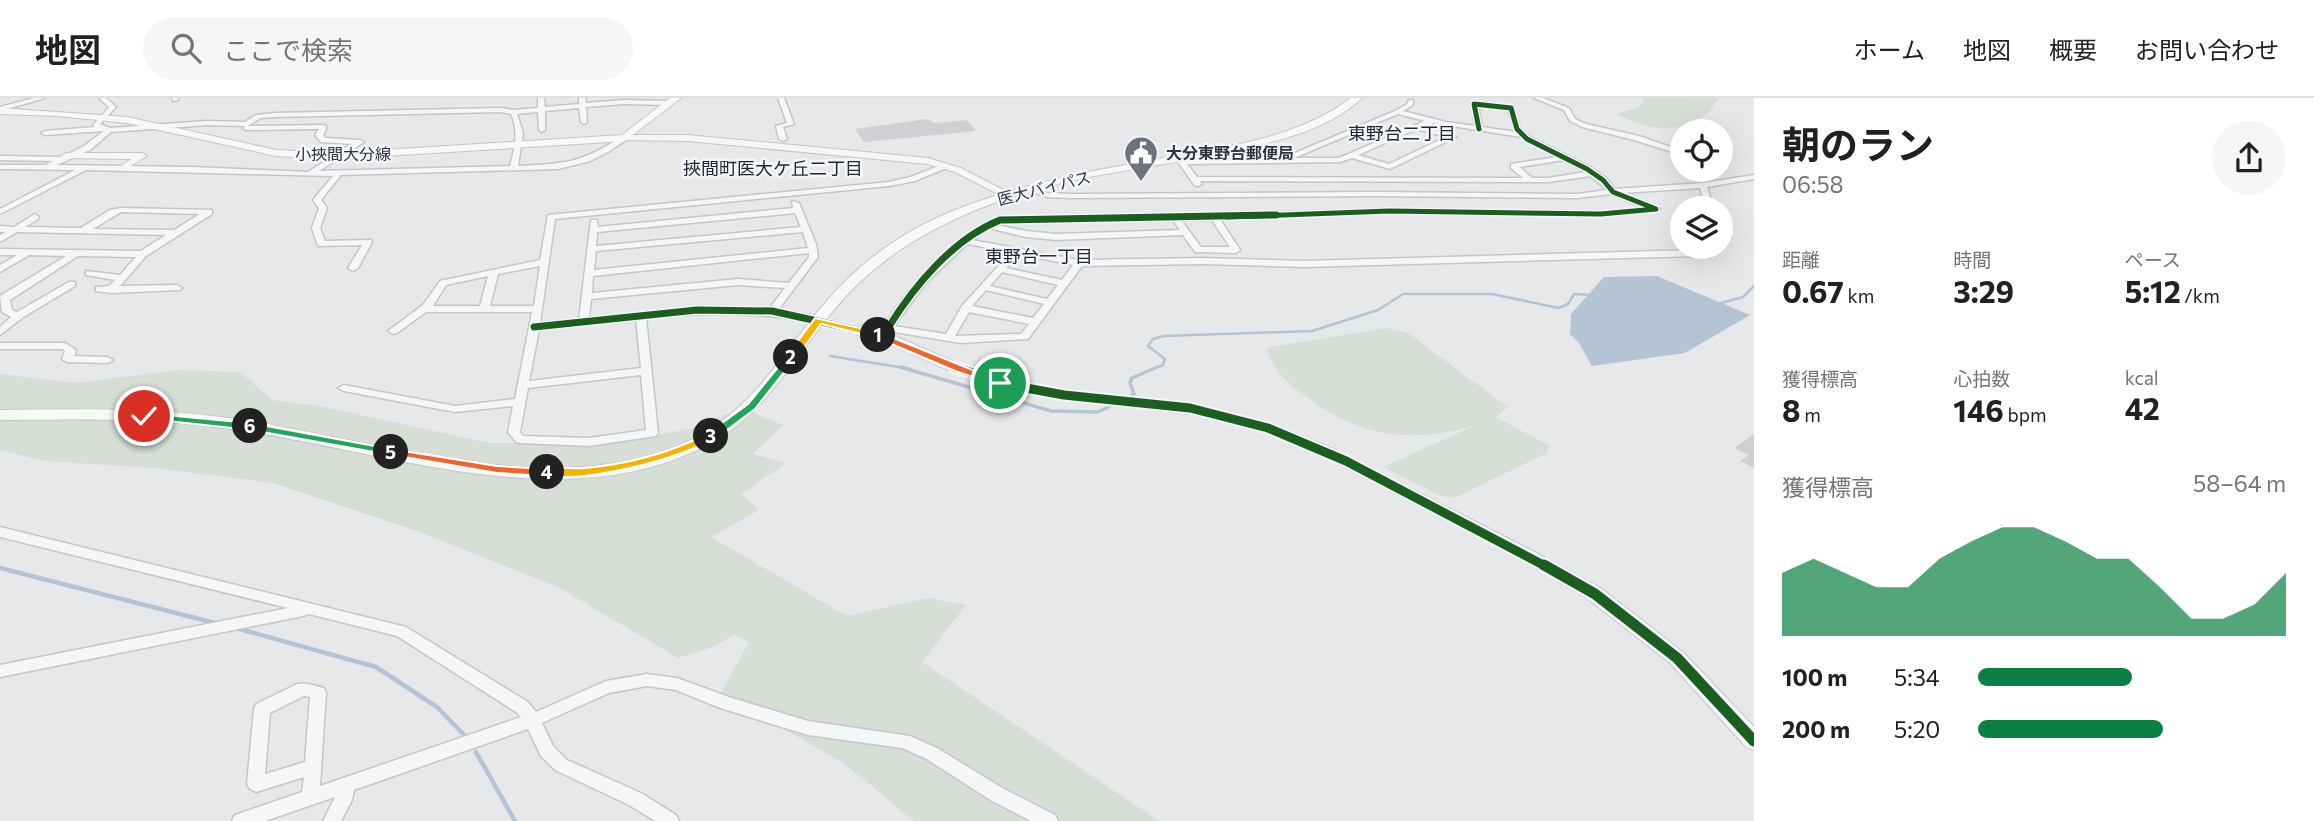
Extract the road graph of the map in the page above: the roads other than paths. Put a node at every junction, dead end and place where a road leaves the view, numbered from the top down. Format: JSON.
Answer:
{"nodes":[{"id":1,"x":42,"y":98,"type":"edge"},
{"id":2,"x":102,"y":98,"type":"edge"},
{"id":3,"x":504,"y":98,"type":"edge"},
{"id":4,"x":541,"y":98,"type":"edge"},
{"id":5,"x":781,"y":98,"type":"edge"},
{"id":6,"x":1347,"y":98,"type":"edge"},
{"id":7,"x":1357,"y":98,"type":"edge"},
{"id":8,"x":1537,"y":98,"type":"edge"},
{"id":9,"x":624,"y":100,"type":"edge"},
{"id":10,"x":672,"y":101,"type":"edge"},
{"id":11,"x":1411,"y":101,"type":"dead end"},
{"id":12,"x":582,"y":102,"type":"edge"},
{"id":13,"x":0,"y":110,"type":"edge"},
{"id":14,"x":542,"y":110,"type":"junction"},
{"id":15,"x":510,"y":111,"type":"junction"},
{"id":16,"x":1397,"y":112,"type":"junction"},
{"id":17,"x":361,"y":113,"type":"junction"},
{"id":18,"x":1431,"y":121,"type":"junction"},
{"id":19,"x":584,"y":122,"type":"dead end"},
{"id":20,"x":248,"y":124,"type":"junction"},
{"id":21,"x":104,"y":125,"type":"junction"},
{"id":22,"x":164,"y":127,"type":"junction"},
{"id":23,"x":324,"y":127,"type":"junction"},
{"id":24,"x":1417,"y":127,"type":"junction"},
{"id":25,"x":1479,"y":129,"type":"junction"},
{"id":26,"x":542,"y":130,"type":"dead end"},
{"id":27,"x":45,"y":133,"type":"dead end"},
{"id":28,"x":1522,"y":135,"type":"junction"},
{"id":29,"x":625,"y":138,"type":"junction"},
{"id":30,"x":783,"y":139,"type":"dead end"},
{"id":31,"x":519,"y":147,"type":"junction"},
{"id":32,"x":1670,"y":149,"type":"edge"},
{"id":33,"x":336,"y":156,"type":"junction"},
{"id":34,"x":1354,"y":156,"type":"junction"},
{"id":35,"x":64,"y":157,"type":"junction"},
{"id":36,"x":0,"y":158,"type":"edge"},
{"id":37,"x":1564,"y":158,"type":"junction"},
{"id":38,"x":1286,"y":162,"type":"junction"},
{"id":39,"x":947,"y":166,"type":"junction"},
{"id":40,"x":0,"y":167,"type":"edge"},
{"id":41,"x":45,"y":168,"type":"junction"},
{"id":42,"x":84,"y":168,"type":"junction"},
{"id":43,"x":123,"y":169,"type":"junction"},
{"id":44,"x":513,"y":169,"type":"junction"},
{"id":45,"x":1592,"y":173,"type":"junction"},
{"id":46,"x":310,"y":174,"type":"junction"},
{"id":47,"x":338,"y":174,"type":"junction"},
{"id":48,"x":1733,"y":176,"type":"edge"},
{"id":49,"x":1754,"y":177,"type":"edge"},
{"id":50,"x":1195,"y":179,"type":"junction"},
{"id":51,"x":1739,"y":179,"type":"junction"},
{"id":52,"x":1530,"y":180,"type":"junction"},
{"id":53,"x":1703,"y":186,"type":"junction"},
{"id":54,"x":1030,"y":189,"type":"junction"},
{"id":55,"x":1613,"y":191,"type":"junction"},
{"id":56,"x":1005,"y":193,"type":"junction"},
{"id":57,"x":791,"y":194,"type":"junction"},
{"id":58,"x":1374,"y":194,"type":"junction"},
{"id":59,"x":1206,"y":195,"type":"junction"},
{"id":60,"x":1706,"y":196,"type":"edge"},
{"id":61,"x":2,"y":210,"type":"edge"},
{"id":62,"x":798,"y":210,"type":"junction"},
{"id":63,"x":1389,"y":211,"type":"junction"},
{"id":64,"x":595,"y":212,"type":"junction"},
{"id":65,"x":1175,"y":217,"type":"junction"},
{"id":66,"x":1214,"y":217,"type":"junction"},
{"id":67,"x":35,"y":218,"type":"dead end"},
{"id":68,"x":985,"y":225,"type":"junction"},
{"id":69,"x":0,"y":229,"type":"edge"},
{"id":70,"x":16,"y":229,"type":"junction"},
{"id":71,"x":806,"y":229,"type":"junction"},
{"id":72,"x":594,"y":230,"type":"junction"},
{"id":73,"x":83,"y":231,"type":"junction"},
{"id":74,"x":1186,"y":232,"type":"junction"},
{"id":75,"x":179,"y":233,"type":"junction"},
{"id":76,"x":0,"y":239,"type":"edge"},
{"id":77,"x":966,"y":241,"type":"junction"},
{"id":78,"x":593,"y":248,"type":"junction"},
{"id":79,"x":814,"y":250,"type":"junction"},
{"id":80,"x":1016,"y":251,"type":"junction"},
{"id":81,"x":0,"y":252,"type":"edge"},
{"id":82,"x":27,"y":253,"type":"junction"},
{"id":83,"x":75,"y":253,"type":"junction"},
{"id":84,"x":143,"y":254,"type":"junction"},
{"id":85,"x":1670,"y":254,"type":"edge"},
{"id":86,"x":545,"y":262,"type":"junction"},
{"id":87,"x":1079,"y":263,"type":"junction"},
{"id":88,"x":353,"y":268,"type":"dead end"},
{"id":89,"x":999,"y":269,"type":"junction"},
{"id":90,"x":0,"y":270,"type":"edge"},
{"id":91,"x":89,"y":273,"type":"dead end"},
{"id":92,"x":494,"y":273,"type":"junction"},
{"id":93,"x":591,"y":273,"type":"junction"},
{"id":94,"x":123,"y":278,"type":"junction"},
{"id":95,"x":1065,"y":283,"type":"junction"},
{"id":96,"x":72,"y":284,"type":"dead end"},
{"id":97,"x":793,"y":286,"type":"junction"},
{"id":98,"x":982,"y":287,"type":"junction"},
{"id":99,"x":177,"y":288,"type":"dead end"},
{"id":100,"x":99,"y":289,"type":"dead end"},
{"id":101,"x":111,"y":290,"type":"junction"},
{"id":102,"x":589,"y":296,"type":"junction"},
{"id":103,"x":3,"y":299,"type":"edge"},
{"id":104,"x":1049,"y":302,"type":"junction"},
{"id":105,"x":965,"y":308,"type":"junction"},
{"id":106,"x":425,"y":309,"type":"junction"},
{"id":107,"x":484,"y":309,"type":"junction"},
{"id":108,"x":538,"y":309,"type":"junction"},
{"id":109,"x":772,"y":311,"type":"junction"},
{"id":110,"x":18,"y":316,"type":"junction"},
{"id":111,"x":641,"y":316,"type":"junction"},
{"id":112,"x":814,"y":319,"type":"junction"},
{"id":113,"x":584,"y":322,"type":"junction"},
{"id":114,"x":1036,"y":322,"type":"junction"},
{"id":115,"x":534,"y":327,"type":"junction"},
{"id":116,"x":888,"y":328,"type":"junction"},
{"id":117,"x":856,"y":329,"type":"junction"},
{"id":118,"x":393,"y":331,"type":"dead end"},
{"id":119,"x":0,"y":332,"type":"edge"},
{"id":120,"x":950,"y":338,"type":"junction"},
{"id":121,"x":0,"y":346,"type":"edge"},
{"id":122,"x":108,"y":360,"type":"dead end"},
{"id":123,"x":646,"y":371,"type":"junction"},
{"id":124,"x":524,"y":384,"type":"junction"},
{"id":125,"x":344,"y":388,"type":"dead end"},
{"id":126,"x":519,"y":402,"type":"junction"},
{"id":127,"x":0,"y":415,"type":"edge"},
{"id":128,"x":0,"y":532,"type":"edge"},
{"id":129,"x":321,"y":612,"type":"junction"},
{"id":130,"x":0,"y":671,"type":"edge"},
{"id":131,"x":532,"y":721,"type":"junction"},
{"id":132,"x":1754,"y":741,"type":"edge"},
{"id":133,"x":313,"y":767,"type":"junction"},
{"id":134,"x":347,"y":784,"type":"junction"},
{"id":135,"x":311,"y":796,"type":"junction"},
{"id":136,"x":241,"y":821,"type":"edge"},
{"id":137,"x":332,"y":821,"type":"edge"},
{"id":138,"x":670,"y":821,"type":"edge"},
{"id":139,"x":1049,"y":821,"type":"edge"}],
"edges":[{"from":1,"to":13,"type":"street"},
{"from":2,"to":21,"type":"street"},
{"from":3,"to":15,"type":"street"},
{"from":4,"to":14,"type":"street"},
{"from":5,"to":30,"type":"street"},
{"from":6,"to":56,"type":"main road","name":"医大バイパス"},
{"from":7,"to":54,"type":"main road","name":"医大バイパス"},
{"from":8,"to":32,"type":"street"},
{"from":9,"to":10,"type":"street"},
{"from":9,"to":12,"type":"street"},
{"from":10,"to":29,"type":"main road"},
{"from":11,"to":16,"type":"street"},
{"from":12,"to":14,"type":"street"},
{"from":12,"to":19,"type":"street"},
{"from":13,"to":21,"type":"main road","name":"小挾間大分線"},
{"from":14,"to":15,"type":"street"},
{"from":14,"to":26,"type":"street"},
{"from":15,"to":17,"type":"street"},
{"from":15,"to":31,"type":"street"},
{"from":16,"to":18,"type":"street"},
{"from":16,"to":38,"type":"street"},
{"from":17,"to":20,"type":"street"},
{"from":17,"to":23,"type":"street"},
{"from":18,"to":24,"type":"street"},
{"from":18,"to":25,"type":"street"},
{"from":20,"to":22,"type":"street"},
{"from":20,"to":23,"type":"street"},
{"from":21,"to":22,"type":"main road","name":"小挾間大分線"},
{"from":21,"to":27,"type":"street"},
{"from":21,"to":35,"type":"street"},
{"from":22,"to":33,"type":"main road","name":"小挾間大分線"},
{"from":23,"to":33,"type":"street"},
{"from":24,"to":34,"type":"street"},
{"from":24,"to":34,"type":"street"},
{"from":25,"to":28,"type":"street"},
{"from":25,"to":28,"type":"street"},
{"from":28,"to":37,"type":"street"},
{"from":29,"to":31,"type":"main road","name":"小挾間大分線"},
{"from":29,"to":39,"type":"street"},
{"from":29,"to":44,"type":"street"},
{"from":31,"to":33,"type":"main road","name":"小挾間大分線"},
{"from":31,"to":44,"type":"street"},
{"from":33,"to":46,"type":"street"},
{"from":34,"to":38,"type":"street"},
{"from":35,"to":36,"type":"street"},
{"from":35,"to":41,"type":"street"},
{"from":35,"to":43,"type":"street"},
{"from":37,"to":45,"type":"street"},
{"from":37,"to":52,"type":"street"},
{"from":38,"to":50,"type":"street"},
{"from":39,"to":56,"type":"street"},
{"from":39,"to":57,"type":"street"},
{"from":40,"to":41,"type":"street"},
{"from":41,"to":42,"type":"street"},
{"from":42,"to":43,"type":"street"},
{"from":42,"to":61,"type":"street"},
{"from":43,"to":46,"type":"street"},
{"from":44,"to":47,"type":"street"},
{"from":45,"to":52,"type":"street"},
{"from":45,"to":55,"type":"street"},
{"from":46,"to":47,"type":"street"},
{"from":47,"to":88,"type":"street"},
{"from":48,"to":51,"type":"street"},
{"from":49,"to":51,"type":"street"},
{"from":50,"to":52,"type":"street"},
{"from":50,"to":59,"type":"street"},
{"from":51,"to":53,"type":"street"},
{"from":53,"to":55,"type":"street"},
{"from":53,"to":60,"type":"street"},
{"from":54,"to":56,"type":"main road","name":"医大バイパス"},
{"from":54,"to":59,"type":"street"},
{"from":55,"to":58,"type":"street"},
{"from":55,"to":63,"type":"street"},
{"from":56,"to":112,"type":"main road","name":"医大バイパス"},
{"from":57,"to":62,"type":"street"},
{"from":57,"to":64,"type":"street"},
{"from":58,"to":59,"type":"street"},
{"from":58,"to":63,"type":"street"},
{"from":62,"to":71,"type":"street"},
{"from":62,"to":72,"type":"street"},
{"from":63,"to":66,"type":"street"},
{"from":64,"to":72,"type":"street"},
{"from":64,"to":86,"type":"street"},
{"from":65,"to":66,"type":"street"},
{"from":65,"to":68,"type":"street"},
{"from":65,"to":74,"type":"street"},
{"from":66,"to":74,"type":"street"},
{"from":67,"to":70,"type":"street"},
{"from":68,"to":74,"type":"street"},
{"from":68,"to":77,"type":"street"},
{"from":69,"to":70,"type":"street"},
{"from":70,"to":73,"type":"street"},
{"from":70,"to":76,"type":"street"},
{"from":71,"to":78,"type":"street"},
{"from":71,"to":79,"type":"street"},
{"from":72,"to":78,"type":"street"},
{"from":73,"to":75,"type":"street"},
{"from":73,"to":75,"type":"street"},
{"from":75,"to":84,"type":"street"},
{"from":77,"to":80,"type":"street"},
{"from":77,"to":116,"type":"street"},
{"from":78,"to":93,"type":"street"},
{"from":79,"to":93,"type":"street"},
{"from":79,"to":97,"type":"street"},
{"from":80,"to":87,"type":"street"},
{"from":80,"to":89,"type":"street"},
{"from":81,"to":82,"type":"street"},
{"from":82,"to":83,"type":"street"},
{"from":82,"to":90,"type":"street"},
{"from":83,"to":84,"type":"street"},
{"from":83,"to":103,"type":"street"},
{"from":84,"to":94,"type":"street"},
{"from":85,"to":87,"type":"street"},
{"from":86,"to":92,"type":"street"},
{"from":86,"to":108,"type":"street"},
{"from":87,"to":95,"type":"street"},
{"from":89,"to":95,"type":"street"},
{"from":89,"to":98,"type":"street"},
{"from":91,"to":94,"type":"street"},
{"from":92,"to":106,"type":"street"},
{"from":92,"to":107,"type":"street"},
{"from":93,"to":102,"type":"street"},
{"from":94,"to":101,"type":"street"},
{"from":95,"to":104,"type":"street"},
{"from":96,"to":110,"type":"street"},
{"from":97,"to":102,"type":"street"},
{"from":97,"to":109,"type":"street"},
{"from":98,"to":104,"type":"street"},
{"from":98,"to":105,"type":"street"},
{"from":99,"to":101,"type":"street"},
{"from":100,"to":101,"type":"street"},
{"from":102,"to":113,"type":"street"},
{"from":103,"to":110,"type":"street"},
{"from":104,"to":114,"type":"street"},
{"from":105,"to":114,"type":"street"},
{"from":105,"to":120,"type":"street"},
{"from":106,"to":107,"type":"street"},
{"from":106,"to":118,"type":"street"},
{"from":107,"to":108,"type":"street"},
{"from":108,"to":115,"type":"street"},
{"from":109,"to":111,"type":"street"},
{"from":109,"to":112,"type":"street"},
{"from":110,"to":119,"type":"street"},
{"from":111,"to":113,"type":"street"},
{"from":111,"to":123,"type":"street"},
{"from":112,"to":117,"type":"street"},
{"from":112,"to":127,"type":"main road","name":"医大バイパス"},
{"from":113,"to":115,"type":"street"},
{"from":114,"to":120,"type":"street"},
{"from":115,"to":124,"type":"street"},
{"from":116,"to":117,"type":"street"},
{"from":116,"to":120,"type":"street"},
{"from":117,"to":132,"type":"street"},
{"from":121,"to":122,"type":"street"},
{"from":123,"to":124,"type":"street"},
{"from":123,"to":126,"type":"street"},
{"from":124,"to":126,"type":"street"},
{"from":125,"to":126,"type":"street"},
{"from":128,"to":129,"type":"street"},
{"from":129,"to":130,"type":"street"},
{"from":129,"to":131,"type":"street"},
{"from":131,"to":134,"type":"street"},
{"from":131,"to":138,"type":"street"},
{"from":131,"to":139,"type":"street"},
{"from":133,"to":133,"type":"street"},
{"from":133,"to":135,"type":"street"},
{"from":134,"to":135,"type":"street"},
{"from":134,"to":137,"type":"street"},
{"from":135,"to":136,"type":"street"}]}
